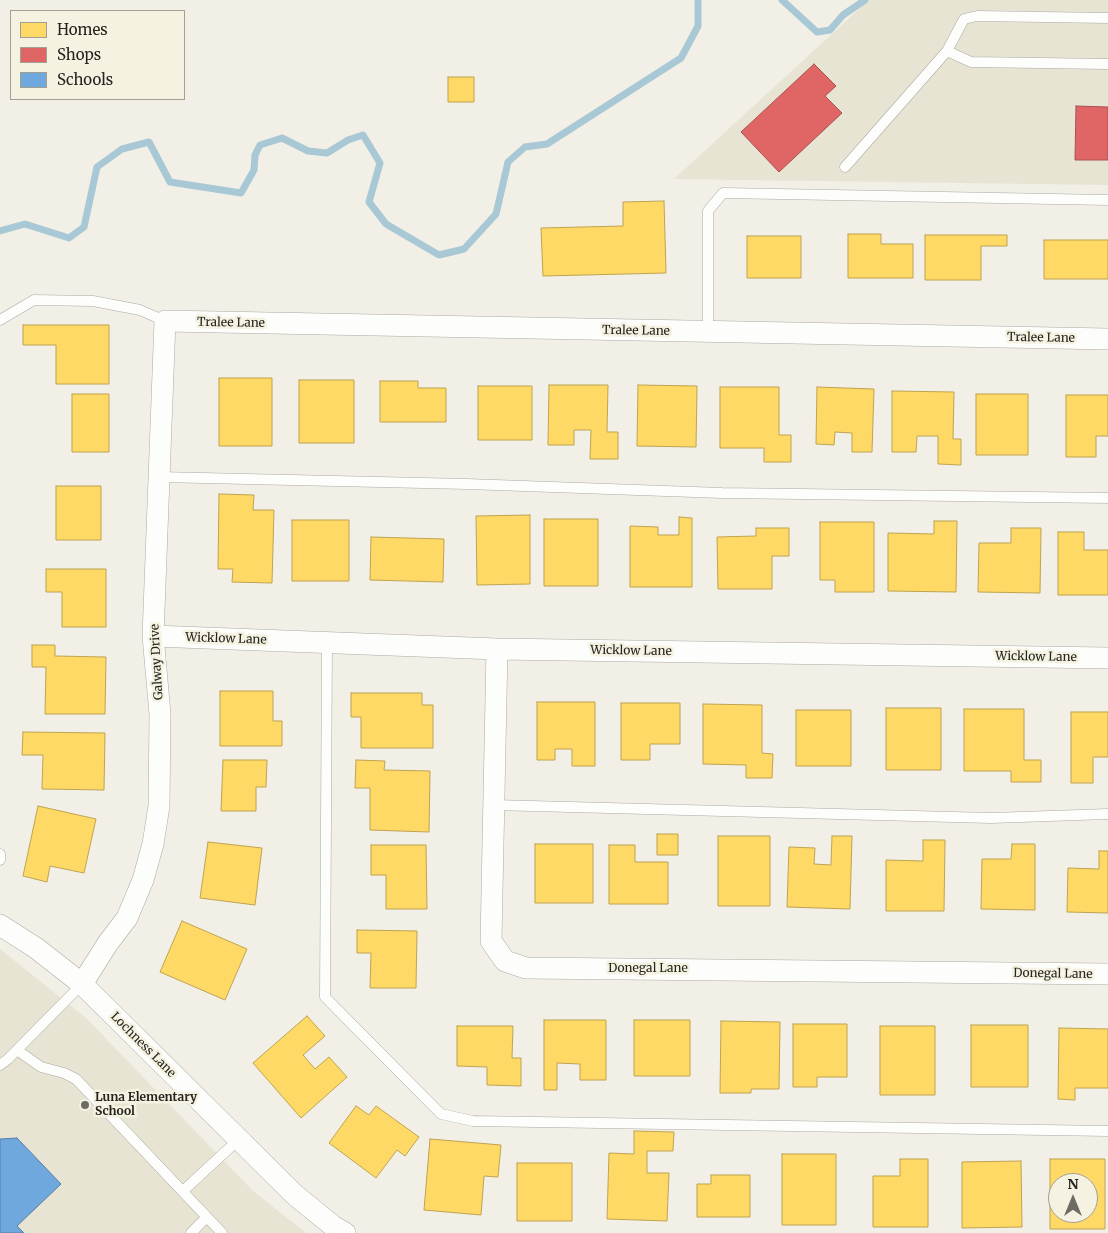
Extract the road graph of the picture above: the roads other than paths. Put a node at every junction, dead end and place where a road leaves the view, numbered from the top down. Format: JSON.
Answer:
{"nodes":[{"id":1,"x":1108,"y":18,"type":"edge"},
{"id":2,"x":948,"y":51,"type":"junction"},
{"id":3,"x":1108,"y":64,"type":"edge"},
{"id":4,"x":845,"y":167,"type":"dead end"},
{"id":5,"x":1108,"y":200,"type":"edge"},
{"id":6,"x":0,"y":320,"type":"edge"},
{"id":7,"x":165,"y":321,"type":"junction"},
{"id":8,"x":708,"y":333,"type":"junction"},
{"id":9,"x":1108,"y":339,"type":"edge"},
{"id":10,"x":159,"y":477,"type":"junction"},
{"id":11,"x":1108,"y":498,"type":"edge"},
{"id":12,"x":153,"y":636,"type":"junction"},
{"id":13,"x":327,"y":643,"type":"junction"},
{"id":14,"x":497,"y":649,"type":"junction"},
{"id":15,"x":1108,"y":658,"type":"edge"},
{"id":16,"x":494,"y":805,"type":"junction"},
{"id":17,"x":1108,"y":814,"type":"edge"},
{"id":18,"x":0,"y":854,"type":"edge"},
{"id":19,"x":0,"y":860,"type":"edge"},
{"id":20,"x":0,"y":925,"type":"edge"},
{"id":21,"x":1108,"y":974,"type":"edge"},
{"id":22,"x":82,"y":984,"type":"junction"},
{"id":23,"x":17,"y":1050,"type":"junction"},
{"id":24,"x":0,"y":1065,"type":"edge"},
{"id":25,"x":1108,"y":1131,"type":"edge"},
{"id":26,"x":238,"y":1140,"type":"junction"},
{"id":27,"x":182,"y":1191,"type":"junction"},
{"id":28,"x":207,"y":1217,"type":"junction"},
{"id":29,"x":191,"y":1233,"type":"edge"},
{"id":30,"x":222,"y":1233,"type":"edge"},
{"id":31,"x":346,"y":1233,"type":"edge"}],
"edges":[{"from":1,"to":2,"type":"lane"},
{"from":2,"to":3,"type":"lane"},
{"from":2,"to":4,"type":"lane"},
{"from":5,"to":8,"type":"lane"},
{"from":6,"to":7,"type":"lane"},
{"from":7,"to":8,"type":"street","name":"Tralee Lane"},
{"from":7,"to":10,"type":"street","name":"Galway Drive"},
{"from":8,"to":9,"type":"street","name":"Tralee Lane"},
{"from":10,"to":11,"type":"lane"},
{"from":10,"to":12,"type":"street","name":"Galway Drive"},
{"from":12,"to":13,"type":"street","name":"Wicklow Lane"},
{"from":12,"to":22,"type":"street","name":"Galway Drive"},
{"from":13,"to":14,"type":"street","name":"Wicklow Lane"},
{"from":13,"to":25,"type":"lane"},
{"from":14,"to":15,"type":"street","name":"Wicklow Lane"},
{"from":14,"to":16,"type":"street","name":"Donegal Lane"},
{"from":16,"to":17,"type":"lane"},
{"from":16,"to":21,"type":"street","name":"Donegal Lane"},
{"from":18,"to":19,"type":"lane"},
{"from":20,"to":22,"type":"street","name":"Lochness Lane"},
{"from":22,"to":23,"type":"lane"},
{"from":22,"to":26,"type":"street","name":"Lochness Lane"},
{"from":23,"to":24,"type":"lane"},
{"from":23,"to":27,"type":"lane"},
{"from":26,"to":27,"type":"lane"},
{"from":26,"to":31,"type":"street","name":"Lochness Lane"},
{"from":27,"to":28,"type":"lane"},
{"from":28,"to":29,"type":"lane"},
{"from":28,"to":30,"type":"lane"}]}
